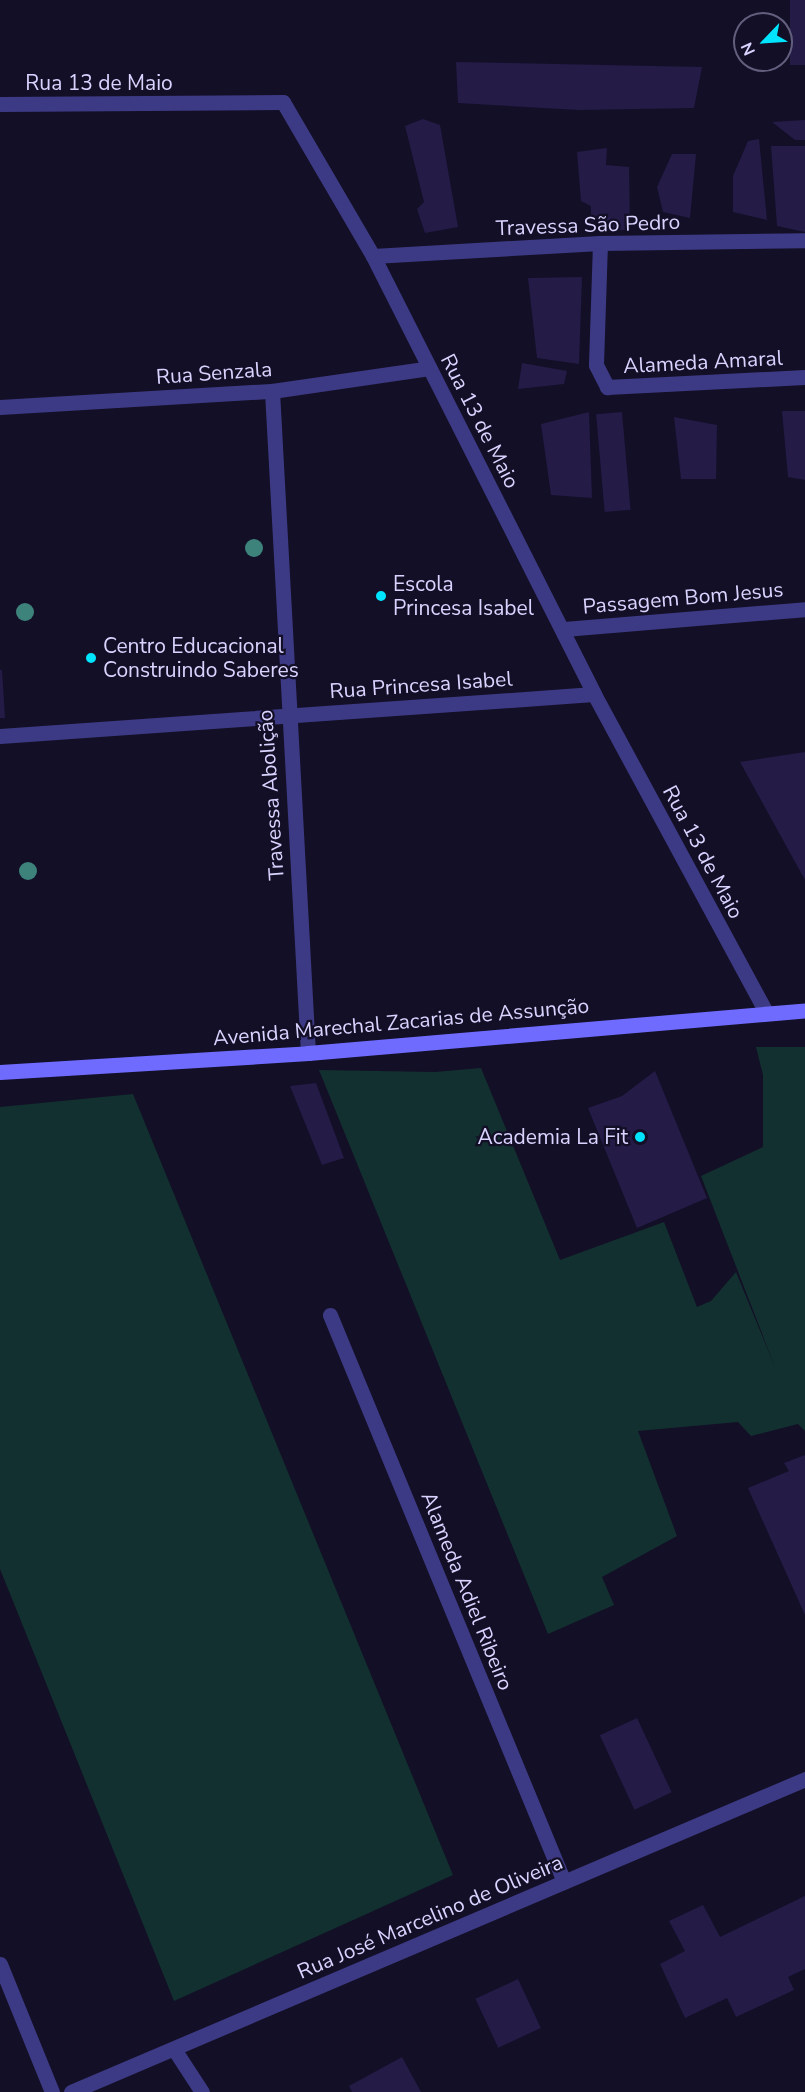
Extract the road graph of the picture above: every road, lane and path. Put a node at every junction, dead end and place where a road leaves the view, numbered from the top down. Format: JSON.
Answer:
{"nodes":[{"id":1,"x":0,"y":104,"type":"edge"},
{"id":2,"x":805,"y":240,"type":"edge"},
{"id":3,"x":600,"y":243,"type":"junction"},
{"id":4,"x":373,"y":256,"type":"junction"},
{"id":5,"x":429,"y":368,"type":"junction"},
{"id":6,"x":805,"y":377,"type":"edge"},
{"id":7,"x":272,"y":391,"type":"junction"},
{"id":8,"x":0,"y":407,"type":"edge"},
{"id":9,"x":805,"y":609,"type":"edge"},
{"id":10,"x":564,"y":629,"type":"junction"},
{"id":11,"x":594,"y":694,"type":"junction"},
{"id":12,"x":286,"y":715,"type":"junction"},
{"id":13,"x":0,"y":736,"type":"edge"},
{"id":14,"x":805,"y":1010,"type":"edge"},
{"id":15,"x":766,"y":1012,"type":"junction"},
{"id":16,"x":308,"y":1053,"type":"junction"},
{"id":17,"x":0,"y":1072,"type":"edge"},
{"id":18,"x":330,"y":1315,"type":"dead end"},
{"id":19,"x":805,"y":1779,"type":"edge"},
{"id":20,"x":564,"y":1882,"type":"junction"},
{"id":21,"x":0,"y":1964,"type":"edge"},
{"id":22,"x":174,"y":2049,"type":"junction"},
{"id":23,"x":52,"y":2092,"type":"edge"},
{"id":24,"x":71,"y":2092,"type":"edge"},
{"id":25,"x":202,"y":2092,"type":"edge"}],
"edges":[{"from":1,"to":4,"type":"street","name":"Rua 13 de Maio"},
{"from":2,"to":3,"type":"street","name":"Travessa São Pedro"},
{"from":3,"to":4,"type":"street","name":"Travessa São Pedro"},
{"from":3,"to":6,"type":"street","name":"Alameda Amaral"},
{"from":4,"to":5,"type":"street","name":"Rua 13 de Maio"},
{"from":5,"to":7,"type":"street","name":"Rua Senzala"},
{"from":5,"to":10,"type":"street","name":"Rua 13 de Maio"},
{"from":7,"to":8,"type":"street","name":"Rua Senzala"},
{"from":7,"to":12,"type":"street","name":"Travessa Abolição"},
{"from":9,"to":10,"type":"street","name":"Passagem Bom Jesus"},
{"from":10,"to":11,"type":"street","name":"Rua 13 de Maio"},
{"from":11,"to":12,"type":"street","name":"Rua Princesa Isabel"},
{"from":11,"to":15,"type":"street","name":"Rua 13 de Maio"},
{"from":12,"to":13,"type":"street","name":"Rua Princesa Isabel"},
{"from":12,"to":16,"type":"street","name":"Travessa Abolição"},
{"from":14,"to":15,"type":"main road","name":"Avenida Marechal Zacarias de Assunção"},
{"from":15,"to":16,"type":"main road","name":"Avenida Marechal Zacarias de Assunção"},
{"from":16,"to":17,"type":"main road","name":"Avenida Marechal Zacarias de Assunção"},
{"from":18,"to":20,"type":"street","name":"Alameda Adiel Ribeiro"},
{"from":19,"to":20,"type":"street","name":"Rua José Marcelino de Oliveira"},
{"from":20,"to":22,"type":"street","name":"Rua José Marcelino de Oliveira"},
{"from":21,"to":23,"type":"street"},
{"from":22,"to":24,"type":"street","name":"Rua José Marcelino de Oliveira"},
{"from":22,"to":25,"type":"street"}]}
